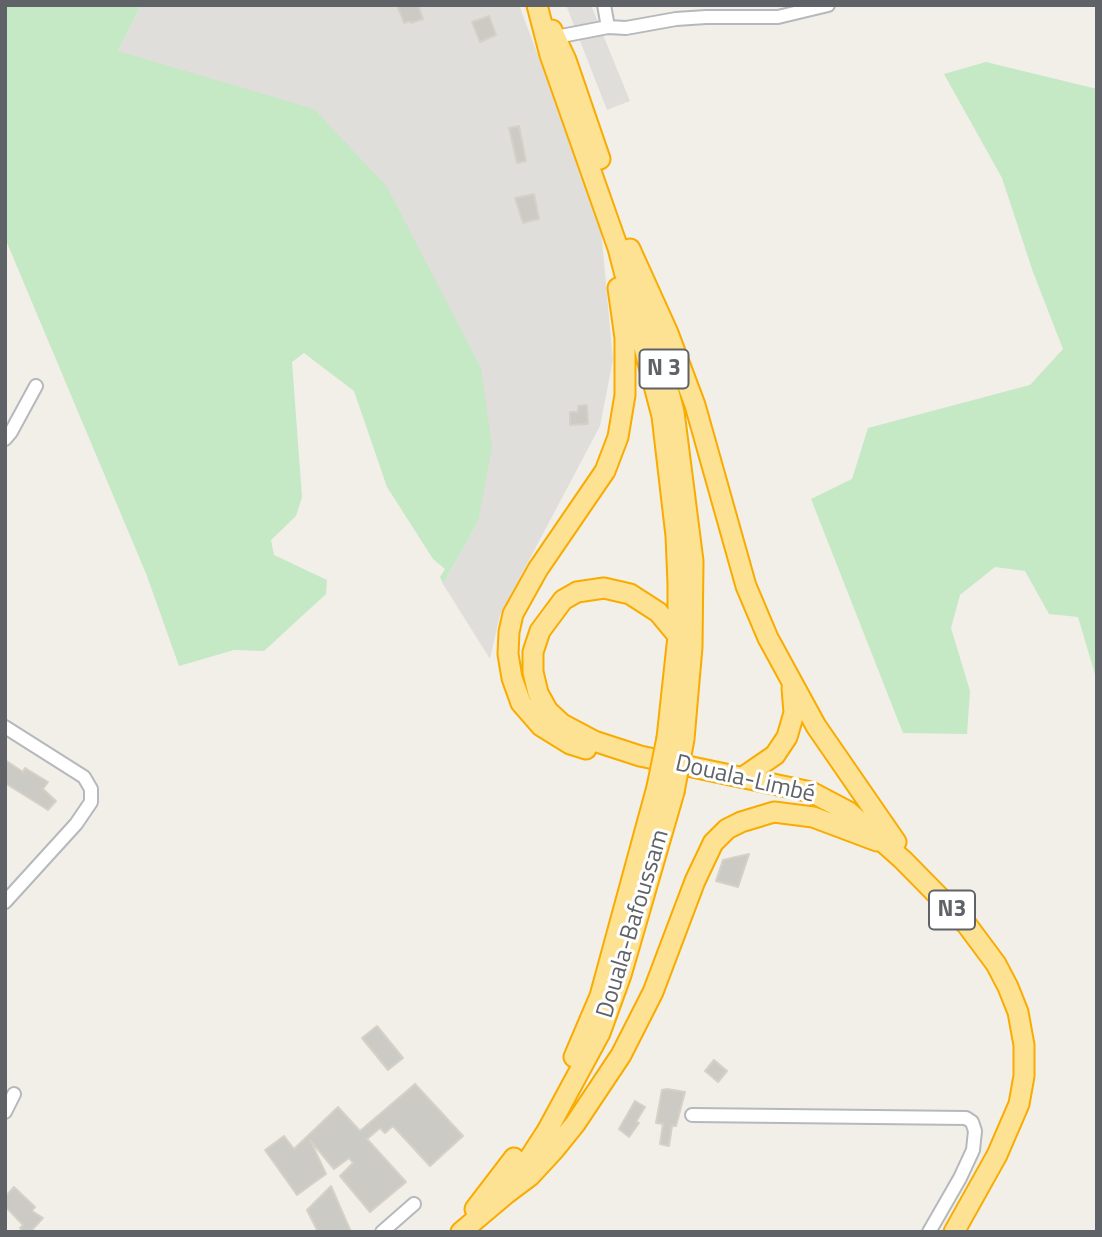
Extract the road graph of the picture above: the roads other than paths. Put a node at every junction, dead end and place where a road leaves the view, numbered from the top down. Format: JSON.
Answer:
{"nodes":[{"id":1,"x":604,"y":5,"type":"edge"},
{"id":2,"x":828,"y":5,"type":"edge"},
{"id":3,"x":540,"y":12,"type":"edge"},
{"id":4,"x":608,"y":27,"type":"junction"},
{"id":5,"x":556,"y":37,"type":"junction"},
{"id":6,"x":624,"y":249,"type":"junction"},
{"id":7,"x":36,"y":386,"type":"dead end"},
{"id":8,"x":5,"y":439,"type":"edge"},
{"id":9,"x":678,"y":636,"type":"junction"},
{"id":10,"x":791,"y":682,"type":"junction"},
{"id":11,"x":5,"y":727,"type":"edge"},
{"id":12,"x":676,"y":738,"type":"junction"},
{"id":13,"x":640,"y":756,"type":"junction"},
{"id":14,"x":743,"y":777,"type":"junction"},
{"id":15,"x":666,"y":790,"type":"junction"},
{"id":16,"x":888,"y":846,"type":"junction"},
{"id":17,"x":918,"y":875,"type":"junction"},
{"id":18,"x":5,"y":902,"type":"edge"},
{"id":19,"x":14,"y":1094,"type":"dead end"},
{"id":20,"x":5,"y":1112,"type":"edge"},
{"id":21,"x":692,"y":1115,"type":"dead end"},
{"id":22,"x":506,"y":1194,"type":"junction"},
{"id":23,"x":414,"y":1204,"type":"dead end"},
{"id":24,"x":382,"y":1232,"type":"edge"},
{"id":25,"x":460,"y":1232,"type":"edge"},
{"id":26,"x":929,"y":1232,"type":"edge"},
{"id":27,"x":954,"y":1232,"type":"edge"}],
"edges":[{"from":1,"to":4,"type":"street"},
{"from":2,"to":4,"type":"street"},
{"from":3,"to":5,"type":"highway","number":"N 3"},
{"from":3,"to":6,"type":"highway","number":"N 3"},
{"from":4,"to":5,"type":"street"},
{"from":5,"to":6,"type":"highway","number":"N 3"},
{"from":6,"to":9,"type":"highway","number":"N 3"},
{"from":6,"to":10,"type":"highway"},
{"from":6,"to":12,"type":"highway","number":"N 3"},
{"from":6,"to":13,"type":"highway"},
{"from":7,"to":8,"type":"street"},
{"from":9,"to":12,"type":"highway","number":"N 3"},
{"from":9,"to":13,"type":"highway"},
{"from":10,"to":14,"type":"highway"},
{"from":10,"to":17,"type":"highway"},
{"from":11,"to":18,"type":"street"},
{"from":12,"to":15,"type":"highway","name":"Douala-Bafoussam","bridge":true},
{"from":13,"to":14,"type":"highway","name":"Douala-Limbé","number":"N3"},
{"from":14,"to":16,"type":"highway","name":"Douala-Limbé","number":"N3"},
{"from":15,"to":22,"type":"highway","name":"Douala-Bafoussam"},
{"from":15,"to":25,"type":"highway","name":"Douala-Bafoussam"},
{"from":16,"to":17,"type":"highway","name":"Douala-Limbé","number":"N3"},
{"from":16,"to":22,"type":"highway"},
{"from":17,"to":27,"type":"highway","name":"Douala-Limbé","number":"N3"},
{"from":19,"to":20,"type":"street"},
{"from":21,"to":26,"type":"street"},
{"from":22,"to":25,"type":"highway","name":"Douala-Bafoussam"},
{"from":23,"to":24,"type":"street"}]}
